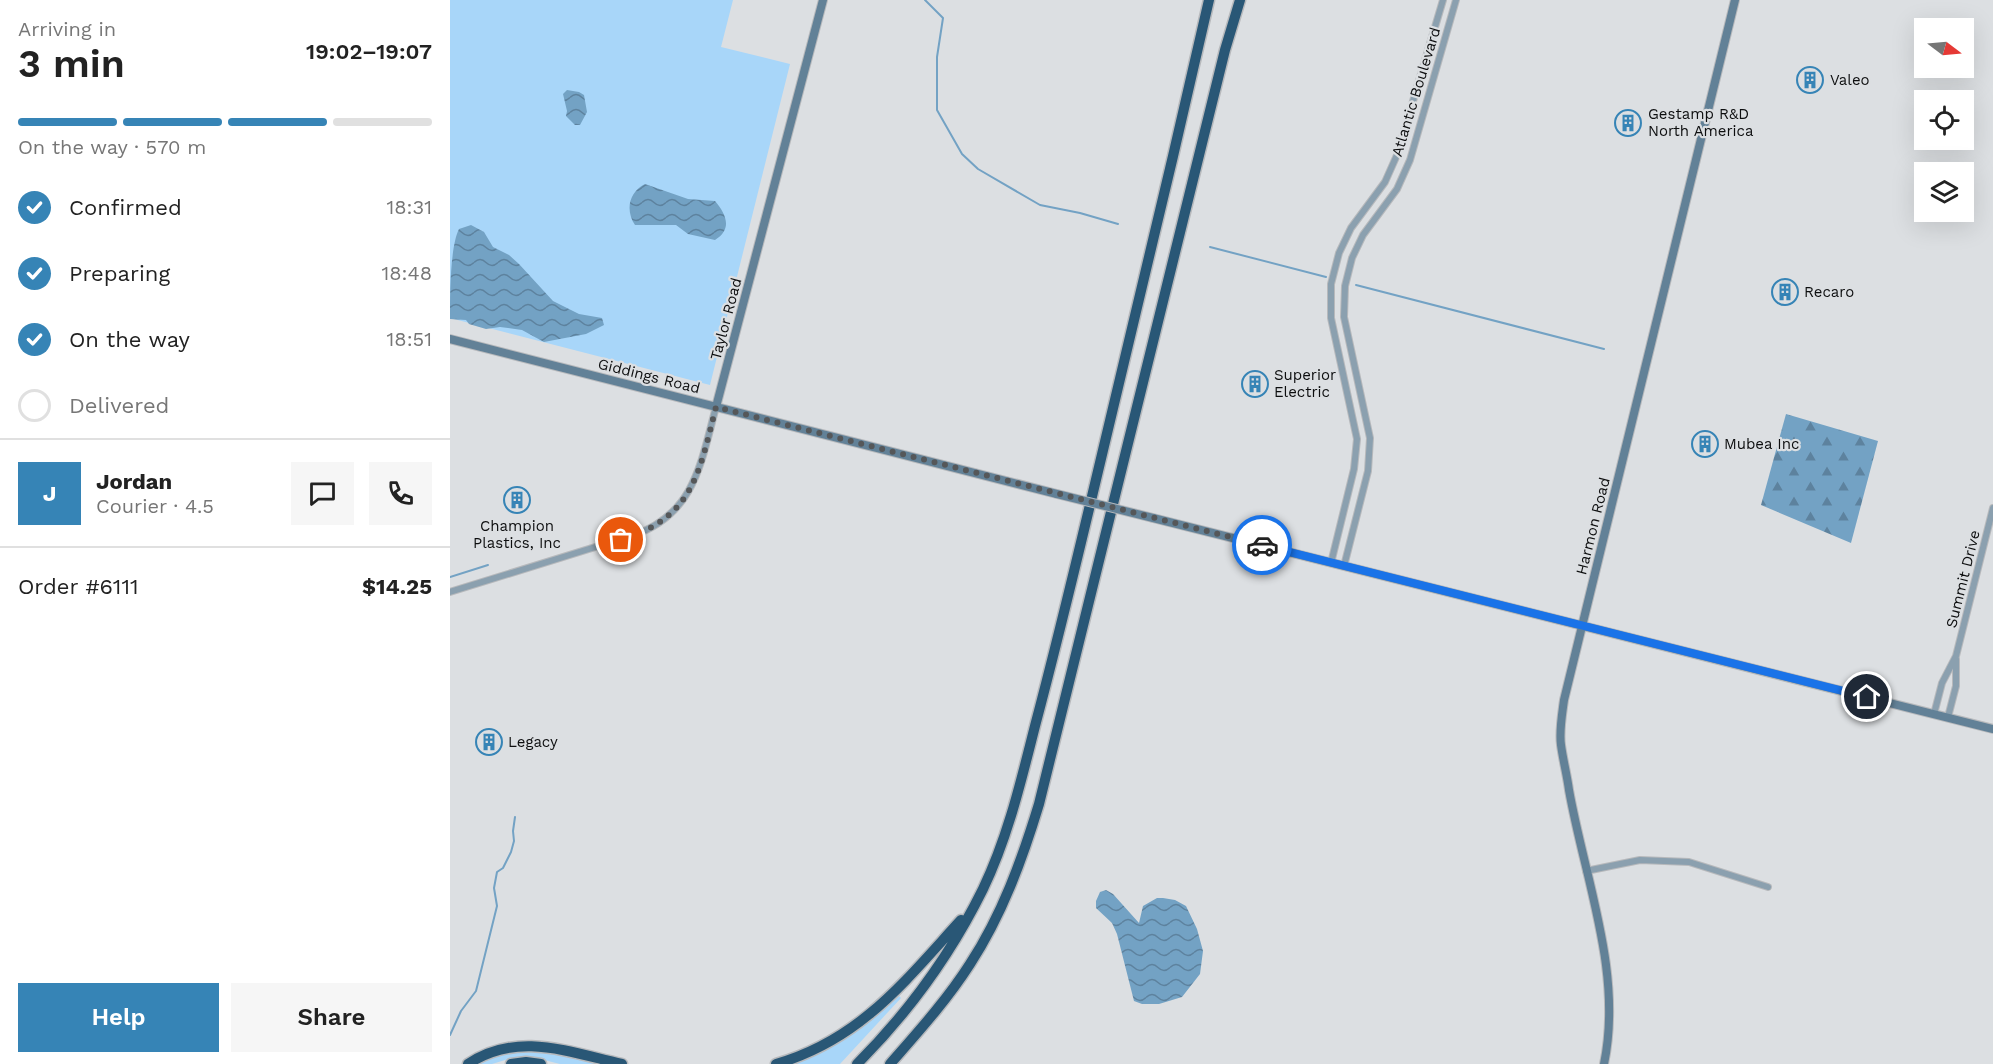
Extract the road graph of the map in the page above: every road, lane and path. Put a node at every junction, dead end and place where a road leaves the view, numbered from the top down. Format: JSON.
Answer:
{"nodes":[{"id":1,"x":823,"y":0,"type":"edge"},
{"id":2,"x":1209,"y":0,"type":"edge"},
{"id":3,"x":1240,"y":0,"type":"edge"},
{"id":4,"x":1443,"y":0,"type":"edge"},
{"id":5,"x":1456,"y":0,"type":"edge"},
{"id":6,"x":1735,"y":0,"type":"edge"},
{"id":7,"x":450,"y":339,"type":"edge"},
{"id":8,"x":716,"y":407,"type":"junction"},
{"id":9,"x":1993,"y":508,"type":"edge"},
{"id":10,"x":1331,"y":563,"type":"junction"},
{"id":11,"x":1344,"y":566,"type":"junction"},
{"id":12,"x":450,"y":592,"type":"edge"},
{"id":13,"x":1582,"y":626,"type":"junction"},
{"id":14,"x":1956,"y":656,"type":"junction"},
{"id":15,"x":1934,"y":714,"type":"junction"},
{"id":16,"x":1948,"y":717,"type":"junction"},
{"id":17,"x":1993,"y":729,"type":"edge"},
{"id":18,"x":1586,"y":871,"type":"junction"},
{"id":19,"x":1768,"y":887,"type":"dead end"},
{"id":20,"x":973,"y":907,"type":"junction"},
{"id":21,"x":468,"y":1064,"type":"edge"},
{"id":22,"x":511,"y":1064,"type":"edge"},
{"id":23,"x":540,"y":1064,"type":"edge"},
{"id":24,"x":622,"y":1064,"type":"edge"},
{"id":25,"x":776,"y":1064,"type":"edge"},
{"id":26,"x":857,"y":1064,"type":"edge"},
{"id":27,"x":890,"y":1064,"type":"edge"},
{"id":28,"x":1604,"y":1064,"type":"edge"}],
"edges":[{"from":1,"to":8,"type":"street","name":"Taylor Road"},
{"from":2,"to":20,"type":"highway"},
{"from":3,"to":27,"type":"highway"},
{"from":4,"to":10,"type":"street","name":"Atlantic Boulevard"},
{"from":5,"to":11,"type":"street","name":"Atlantic Boulevard"},
{"from":6,"to":13,"type":"street","name":"Harmon Road"},
{"from":7,"to":8,"type":"street","name":"Giddings Road"},
{"from":8,"to":10,"type":"street","name":"Giddings Road","bridge":true},
{"from":8,"to":12,"type":"street","name":"Taylor Road"},
{"from":9,"to":14,"type":"street","name":"Summit Drive"},
{"from":10,"to":11,"type":"street","name":"Giddings Road"},
{"from":11,"to":13,"type":"street","name":"Giddings Road"},
{"from":13,"to":15,"type":"street","name":"Giddings Road"},
{"from":13,"to":18,"type":"street","name":"Harmon Road"},
{"from":14,"to":15,"type":"street","name":"Summit Drive"},
{"from":14,"to":16,"type":"street","name":"Summit Drive"},
{"from":15,"to":16,"type":"street","name":"Giddings Road"},
{"from":16,"to":17,"type":"street","name":"Giddings Road"},
{"from":18,"to":19,"type":"street"},
{"from":18,"to":28,"type":"street","name":"Harmon Road"},
{"from":20,"to":25,"type":"highway"},
{"from":20,"to":26,"type":"highway"},
{"from":21,"to":24,"type":"highway"},
{"from":22,"to":23,"type":"highway"}]}
